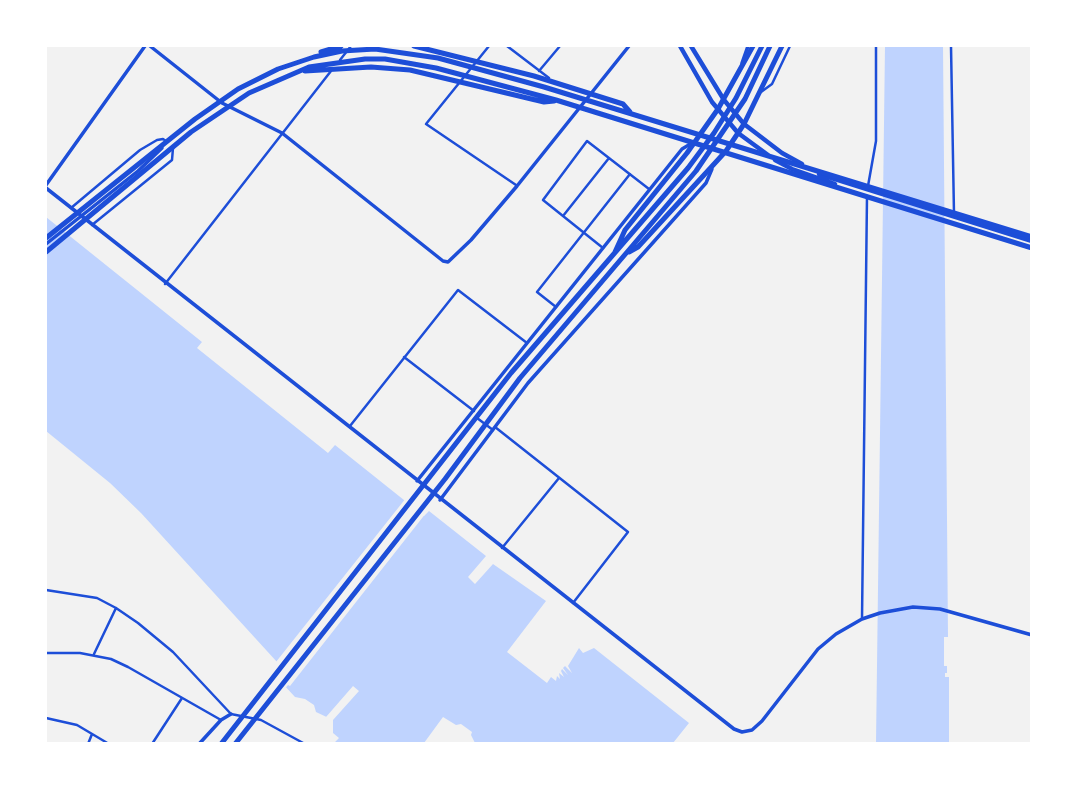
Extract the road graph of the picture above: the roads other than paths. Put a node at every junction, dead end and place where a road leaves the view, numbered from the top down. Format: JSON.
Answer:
{"nodes":[{"id":1,"x":145,"y":46,"type":"edge"},
{"id":2,"x":150,"y":46,"type":"edge"},
{"id":3,"x":341,"y":46,"type":"edge"},
{"id":4,"x":351,"y":46,"type":"edge"},
{"id":5,"x":414,"y":46,"type":"edge"},
{"id":6,"x":489,"y":46,"type":"edge"},
{"id":7,"x":508,"y":46,"type":"edge"},
{"id":8,"x":559,"y":46,"type":"edge"},
{"id":9,"x":629,"y":46,"type":"edge"},
{"id":10,"x":680,"y":46,"type":"edge"},
{"id":11,"x":691,"y":46,"type":"edge"},
{"id":12,"x":748,"y":46,"type":"edge"},
{"id":13,"x":753,"y":46,"type":"edge"},
{"id":14,"x":762,"y":46,"type":"edge"},
{"id":15,"x":770,"y":46,"type":"edge"},
{"id":16,"x":782,"y":46,"type":"edge"},
{"id":17,"x":790,"y":46,"type":"edge"},
{"id":18,"x":876,"y":46,"type":"edge"},
{"id":19,"x":951,"y":46,"type":"edge"},
{"id":20,"x":539,"y":71,"type":"junction"},
{"id":21,"x":739,"y":72,"type":"junction"},
{"id":22,"x":266,"y":79,"type":"junction"},
{"id":23,"x":761,"y":93,"type":"junction"},
{"id":24,"x":556,"y":100,"type":"junction"},
{"id":25,"x":724,"y":100,"type":"junction"},
{"id":26,"x":224,"y":104,"type":"junction"},
{"id":27,"x":581,"y":105,"type":"junction"},
{"id":28,"x":718,"y":109,"type":"junction"},
{"id":29,"x":632,"y":113,"type":"junction"},
{"id":30,"x":744,"y":124,"type":"junction"},
{"id":31,"x":282,"y":133,"type":"junction"},
{"id":32,"x":738,"y":133,"type":"junction"},
{"id":33,"x":696,"y":140,"type":"junction"},
{"id":34,"x":167,"y":142,"type":"junction"},
{"id":35,"x":173,"y":145,"type":"junction"},
{"id":36,"x":160,"y":151,"type":"junction"},
{"id":37,"x":609,"y":158,"type":"junction"},
{"id":38,"x":714,"y":164,"type":"junction"},
{"id":39,"x":631,"y":174,"type":"junction"},
{"id":40,"x":46,"y":186,"type":"edge"},
{"id":41,"x":517,"y":186,"type":"junction"},
{"id":42,"x":649,"y":189,"type":"junction"},
{"id":43,"x":870,"y":193,"type":"junction"},
{"id":44,"x":71,"y":208,"type":"junction"},
{"id":45,"x":563,"y":216,"type":"junction"},
{"id":46,"x":951,"y":217,"type":"junction"},
{"id":47,"x":92,"y":225,"type":"junction"},
{"id":48,"x":584,"y":233,"type":"junction"},
{"id":49,"x":46,"y":237,"type":"edge"},
{"id":50,"x":1031,"y":243,"type":"edge"},
{"id":51,"x":46,"y":244,"type":"edge"},
{"id":52,"x":603,"y":248,"type":"junction"},
{"id":53,"x":46,"y":252,"type":"edge"},
{"id":54,"x":623,"y":255,"type":"junction"},
{"id":55,"x":612,"y":258,"type":"junction"},
{"id":56,"x":165,"y":284,"type":"junction"},
{"id":57,"x":556,"y":307,"type":"junction"},
{"id":58,"x":527,"y":343,"type":"junction"},
{"id":59,"x":404,"y":357,"type":"junction"},
{"id":60,"x":472,"y":413,"type":"junction"},
{"id":61,"x":350,"y":426,"type":"junction"},
{"id":62,"x":494,"y":429,"type":"junction"},
{"id":63,"x":559,"y":478,"type":"junction"},
{"id":64,"x":417,"y":481,"type":"junction"},
{"id":65,"x":440,"y":500,"type":"junction"},
{"id":66,"x":502,"y":548,"type":"junction"},
{"id":67,"x":46,"y":590,"type":"edge"},
{"id":68,"x":573,"y":603,"type":"junction"},
{"id":69,"x":116,"y":608,"type":"junction"},
{"id":70,"x":862,"y":620,"type":"junction"},
{"id":71,"x":1031,"y":635,"type":"edge"},
{"id":72,"x":46,"y":653,"type":"edge"},
{"id":73,"x":94,"y":654,"type":"junction"},
{"id":74,"x":182,"y":698,"type":"junction"},
{"id":75,"x":231,"y":714,"type":"junction"},
{"id":76,"x":46,"y":718,"type":"edge"},
{"id":77,"x":221,"y":720,"type":"junction"},
{"id":78,"x":92,"y":734,"type":"junction"},
{"id":79,"x":221,"y":743,"type":"edge"},
{"id":80,"x":88,"y":744,"type":"edge"},
{"id":81,"x":109,"y":744,"type":"edge"},
{"id":82,"x":152,"y":744,"type":"edge"},
{"id":83,"x":199,"y":744,"type":"edge"},
{"id":84,"x":235,"y":744,"type":"edge"},
{"id":85,"x":305,"y":744,"type":"edge"}],
"edges":[{"from":1,"to":40,"type":"street"},
{"from":2,"to":26,"type":"street"},
{"from":3,"to":22,"type":"highway"},
{"from":4,"to":31,"type":"street"},
{"from":5,"to":29,"type":"highway"},
{"from":6,"to":41,"type":"street"},
{"from":7,"to":20,"type":"street"},
{"from":8,"to":20,"type":"street"},
{"from":9,"to":27,"type":"street"},
{"from":10,"to":28,"type":"main road"},
{"from":11,"to":25,"type":"main road"},
{"from":12,"to":21,"type":"street"},
{"from":13,"to":21,"type":"highway"},
{"from":14,"to":55,"type":"highway"},
{"from":15,"to":54,"type":"highway"},
{"from":16,"to":23,"type":"highway"},
{"from":17,"to":23,"type":"street"},
{"from":18,"to":43,"type":"street"},
{"from":19,"to":46,"type":"street"},
{"from":20,"to":27,"type":"street"},
{"from":21,"to":25,"type":"highway"},
{"from":22,"to":24,"type":"highway"},
{"from":22,"to":26,"type":"highway"},
{"from":23,"to":30,"type":"highway"},
{"from":24,"to":50,"type":"highway"},
{"from":24,"to":53,"type":"highway"},
{"from":25,"to":28,"type":"highway"},
{"from":25,"to":30,"type":"main road"},
{"from":26,"to":31,"type":"street"},
{"from":26,"to":34,"type":"street"},
{"from":26,"to":35,"type":"street"},
{"from":27,"to":41,"type":"street"},
{"from":28,"to":32,"type":"main road"},
{"from":28,"to":33,"type":"highway"},
{"from":29,"to":49,"type":"highway"},
{"from":29,"to":50,"type":"highway"},
{"from":30,"to":32,"type":"highway"},
{"from":30,"to":43,"type":"main road"},
{"from":31,"to":41,"type":"street"},
{"from":31,"to":56,"type":"street"},
{"from":32,"to":38,"type":"highway"},
{"from":32,"to":43,"type":"main road"},
{"from":33,"to":42,"type":"street"},
{"from":33,"to":55,"type":"highway"},
{"from":34,"to":36,"type":"street"},
{"from":34,"to":44,"type":"street"},
{"from":35,"to":36,"type":"street"},
{"from":35,"to":47,"type":"street"},
{"from":36,"to":51,"type":"street"},
{"from":37,"to":39,"type":"street"},
{"from":37,"to":45,"type":"street"},
{"from":37,"to":45,"type":"street"},
{"from":38,"to":54,"type":"highway"},
{"from":38,"to":62,"type":"street"},
{"from":39,"to":42,"type":"street"},
{"from":39,"to":48,"type":"street"},
{"from":40,"to":44,"type":"street"},
{"from":42,"to":52,"type":"street"},
{"from":43,"to":46,"type":"main road"},
{"from":43,"to":70,"type":"street"},
{"from":44,"to":47,"type":"street"},
{"from":45,"to":48,"type":"street"},
{"from":46,"to":50,"type":"main road"},
{"from":47,"to":56,"type":"street"},
{"from":48,"to":52,"type":"street"},
{"from":48,"to":57,"type":"street"},
{"from":52,"to":57,"type":"street"},
{"from":54,"to":84,"type":"highway"},
{"from":55,"to":79,"type":"highway"},
{"from":56,"to":61,"type":"street"},
{"from":57,"to":58,"type":"street"},
{"from":58,"to":59,"type":"street"},
{"from":58,"to":60,"type":"street"},
{"from":59,"to":60,"type":"street"},
{"from":59,"to":61,"type":"street"},
{"from":60,"to":62,"type":"street"},
{"from":60,"to":64,"type":"street"},
{"from":61,"to":64,"type":"street"},
{"from":62,"to":63,"type":"street"},
{"from":62,"to":65,"type":"street"},
{"from":63,"to":66,"type":"street"},
{"from":63,"to":68,"type":"street"},
{"from":64,"to":65,"type":"street"},
{"from":65,"to":66,"type":"street"},
{"from":66,"to":68,"type":"street"},
{"from":67,"to":69,"type":"street"},
{"from":68,"to":70,"type":"street"},
{"from":69,"to":73,"type":"street"},
{"from":69,"to":75,"type":"street"},
{"from":70,"to":71,"type":"street"},
{"from":72,"to":73,"type":"street"},
{"from":73,"to":74,"type":"street"},
{"from":74,"to":77,"type":"street"},
{"from":74,"to":82,"type":"street"},
{"from":75,"to":77,"type":"street"},
{"from":75,"to":85,"type":"street"},
{"from":76,"to":78,"type":"street"},
{"from":77,"to":83,"type":"street"},
{"from":78,"to":80,"type":"street"},
{"from":78,"to":81,"type":"street"}]}
